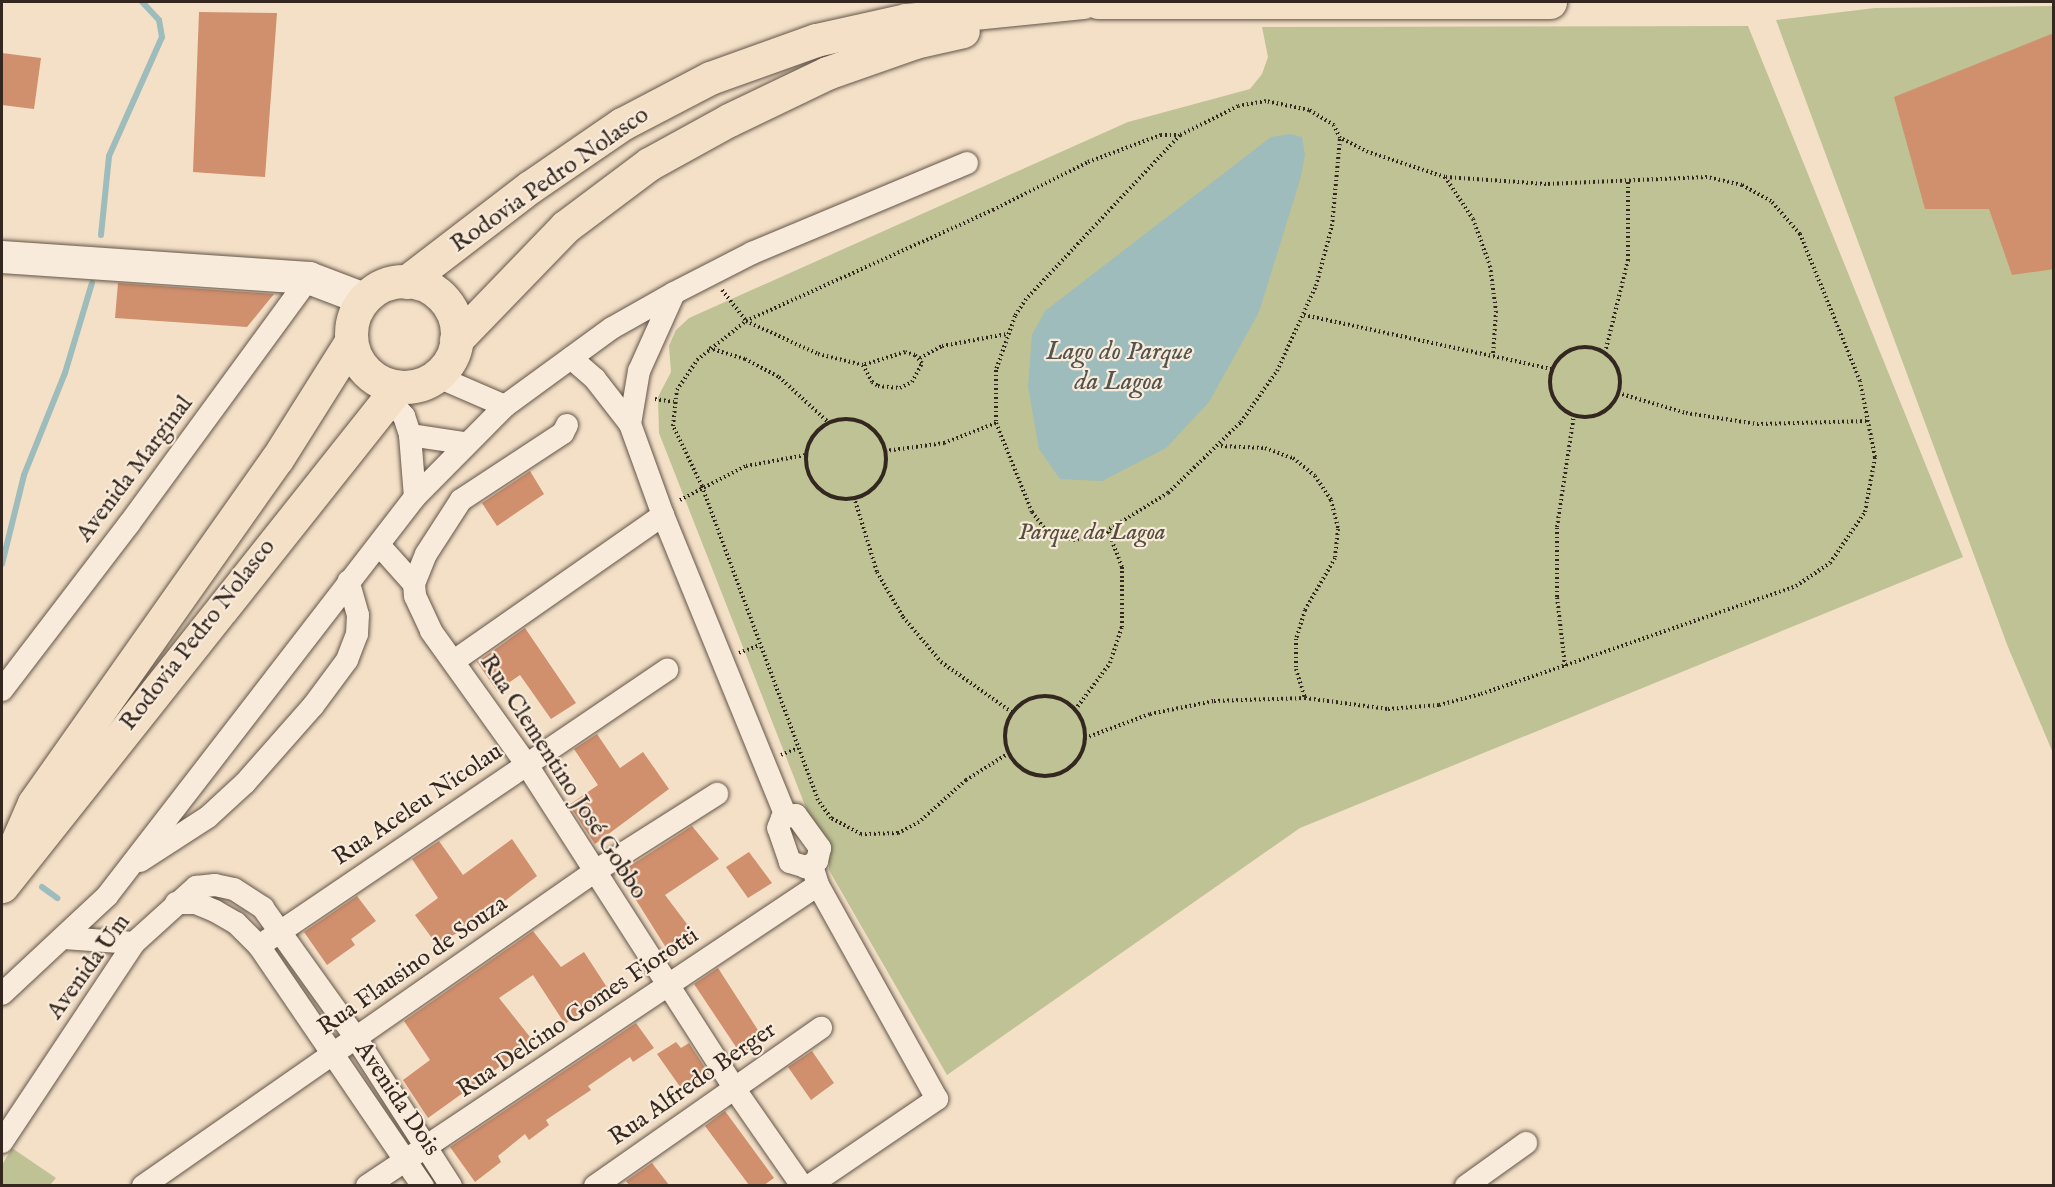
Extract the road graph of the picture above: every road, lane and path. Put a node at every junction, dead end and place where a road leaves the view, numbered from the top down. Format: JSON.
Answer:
{"nodes":[{"id":1,"x":1084,"y":2,"type":"edge"},
{"id":2,"x":1098,"y":2,"type":"edge"},
{"id":3,"x":1550,"y":2,"type":"edge"},
{"id":4,"x":1180,"y":135,"type":"junction"},
{"id":5,"x":1340,"y":138,"type":"junction"},
{"id":6,"x":967,"y":163,"type":"dead end"},
{"id":7,"x":1445,"y":177,"type":"junction"},
{"id":8,"x":1628,"y":181,"type":"junction"},
{"id":9,"x":2,"y":257,"type":"edge"},
{"id":10,"x":711,"y":275,"type":"junction"},
{"id":11,"x":309,"y":278,"type":"junction"},
{"id":12,"x":406,"y":282,"type":"junction"},
{"id":13,"x":674,"y":293,"type":"junction"},
{"id":14,"x":364,"y":299,"type":"junction"},
{"id":15,"x":1304,"y":315,"type":"junction"},
{"id":16,"x":746,"y":321,"type":"junction"},
{"id":17,"x":1007,"y":334,"type":"junction"},
{"id":18,"x":456,"y":340,"type":"junction"},
{"id":19,"x":350,"y":344,"type":"junction"},
{"id":20,"x":709,"y":348,"type":"junction"},
{"id":21,"x":1605,"y":353,"type":"junction"},
{"id":22,"x":1493,"y":355,"type":"junction"},
{"id":23,"x":571,"y":358,"type":"junction"},
{"id":24,"x":920,"y":358,"type":"junction"},
{"id":25,"x":863,"y":365,"type":"junction"},
{"id":26,"x":1552,"y":369,"type":"junction"},
{"id":27,"x":438,"y":377,"type":"junction"},
{"id":28,"x":393,"y":393,"type":"junction"},
{"id":29,"x":1618,"y":393,"type":"junction"},
{"id":30,"x":505,"y":406,"type":"junction"},
{"id":31,"x":1574,"y":415,"type":"junction"},
{"id":32,"x":1869,"y":421,"type":"junction"},
{"id":33,"x":829,"y":423,"type":"junction"},
{"id":34,"x":996,"y":423,"type":"junction"},
{"id":35,"x":630,"y":424,"type":"junction"},
{"id":36,"x":567,"y":425,"type":"dead end"},
{"id":37,"x":410,"y":435,"type":"junction"},
{"id":38,"x":464,"y":443,"type":"junction"},
{"id":39,"x":1221,"y":446,"type":"junction"},
{"id":40,"x":885,"y":451,"type":"junction"},
{"id":41,"x":806,"y":455,"type":"junction"},
{"id":42,"x":702,"y":486,"type":"junction"},
{"id":43,"x":415,"y":497,"type":"junction"},
{"id":44,"x":854,"y":497,"type":"junction"},
{"id":45,"x":663,"y":514,"type":"junction"},
{"id":46,"x":1108,"y":530,"type":"junction"},
{"id":47,"x":380,"y":545,"type":"junction"},
{"id":48,"x":348,"y":581,"type":"junction"},
{"id":49,"x":414,"y":584,"type":"junction"},
{"id":50,"x":454,"y":661,"type":"junction"},
{"id":51,"x":1565,"y":666,"type":"junction"},
{"id":52,"x":667,"y":670,"type":"dead end"},
{"id":53,"x":2,"y":690,"type":"edge"},
{"id":54,"x":1305,"y":698,"type":"junction"},
{"id":55,"x":1075,"y":710,"type":"junction"},
{"id":56,"x":1013,"y":712,"type":"junction"},
{"id":57,"x":1085,"y":738,"type":"junction"},
{"id":58,"x":1009,"y":753,"type":"junction"},
{"id":59,"x":527,"y":765,"type":"junction"},
{"id":60,"x":717,"y":794,"type":"dead end"},
{"id":61,"x":131,"y":866,"type":"junction"},
{"id":62,"x":594,"y":872,"type":"junction"},
{"id":63,"x":815,"y":875,"type":"junction"},
{"id":64,"x":2,"y":876,"type":"edge"},
{"id":65,"x":2,"y":886,"type":"edge"},
{"id":66,"x":176,"y":903,"type":"junction"},
{"id":67,"x":279,"y":930,"type":"junction"},
{"id":68,"x":64,"y":938,"type":"junction"},
{"id":69,"x":134,"y":944,"type":"junction"},
{"id":70,"x":259,"y":946,"type":"junction"},
{"id":71,"x":667,"y":985,"type":"junction"},
{"id":72,"x":2,"y":994,"type":"edge"},
{"id":73,"x":821,"y":1028,"type":"dead end"},
{"id":74,"x":356,"y":1038,"type":"junction"},
{"id":75,"x":334,"y":1054,"type":"junction"},
{"id":76,"x":734,"y":1088,"type":"junction"},
{"id":77,"x":2,"y":1142,"type":"edge"},
{"id":78,"x":1526,"y":1143,"type":"dead end"},
{"id":79,"x":416,"y":1154,"type":"junction"},
{"id":80,"x":143,"y":1185,"type":"edge"},
{"id":81,"x":368,"y":1185,"type":"edge"},
{"id":82,"x":423,"y":1185,"type":"edge"},
{"id":83,"x":451,"y":1185,"type":"edge"},
{"id":84,"x":595,"y":1185,"type":"edge"},
{"id":85,"x":802,"y":1185,"type":"edge"},
{"id":86,"x":809,"y":1185,"type":"edge"},
{"id":87,"x":1466,"y":1185,"type":"edge"}],
"edges":[{"from":1,"to":12,"type":"highway","name":"Rodovia Pedro Nolasco"},
{"from":1,"to":18,"type":"highway","name":"Rodovia Pedro Nolasco"},
{"from":2,"to":3,"type":"highway"},
{"from":4,"to":5,"type":"path"},
{"from":4,"to":16,"type":"path"},
{"from":4,"to":17,"type":"path"},
{"from":5,"to":7,"type":"path"},
{"from":5,"to":15,"type":"path"},
{"from":6,"to":10,"type":"street"},
{"from":7,"to":8,"type":"path"},
{"from":7,"to":22,"type":"path"},
{"from":8,"to":21,"type":"path"},
{"from":8,"to":32,"type":"path"},
{"from":9,"to":11,"type":"street"},
{"from":10,"to":13,"type":"street"},
{"from":10,"to":16,"type":"path"},
{"from":11,"to":14,"type":"street"},
{"from":11,"to":53,"type":"street","name":"Avenida Marginal"},
{"from":12,"to":14,"type":"highway"},
{"from":12,"to":18,"type":"highway"},
{"from":13,"to":23,"type":"street"},
{"from":13,"to":35,"type":"street"},
{"from":14,"to":19,"type":"highway"},
{"from":15,"to":22,"type":"path"},
{"from":15,"to":39,"type":"path"},
{"from":16,"to":20,"type":"path"},
{"from":16,"to":25,"type":"path"},
{"from":17,"to":24,"type":"path"},
{"from":17,"to":34,"type":"path"},
{"from":18,"to":27,"type":"highway"},
{"from":19,"to":28,"type":"highway"},
{"from":19,"to":64,"type":"highway","name":"Rodovia Pedro Nolasco"},
{"from":20,"to":33,"type":"path"},
{"from":20,"to":42,"type":"path"},
{"from":21,"to":26,"type":"path"},
{"from":21,"to":29,"type":"path"},
{"from":22,"to":26,"type":"path"},
{"from":23,"to":30,"type":"street"},
{"from":23,"to":35,"type":"street"},
{"from":24,"to":25,"type":"path"},
{"from":24,"to":25,"type":"path"},
{"from":26,"to":31,"type":"path"},
{"from":27,"to":28,"type":"highway"},
{"from":27,"to":30,"type":"street"},
{"from":28,"to":37,"type":"street"},
{"from":28,"to":65,"type":"highway","name":"Rodovia Pedro Nolasco"},
{"from":29,"to":31,"type":"path"},
{"from":29,"to":32,"type":"path"},
{"from":30,"to":38,"type":"street"},
{"from":31,"to":51,"type":"path"},
{"from":32,"to":51,"type":"path"},
{"from":33,"to":40,"type":"path"},
{"from":33,"to":41,"type":"path"},
{"from":34,"to":40,"type":"path"},
{"from":34,"to":46,"type":"path"},
{"from":35,"to":45,"type":"street"},
{"from":36,"to":49,"type":"street"},
{"from":37,"to":38,"type":"street"},
{"from":37,"to":43,"type":"street"},
{"from":38,"to":43,"type":"street"},
{"from":39,"to":46,"type":"path"},
{"from":39,"to":54,"type":"path"},
{"from":40,"to":44,"type":"path"},
{"from":41,"to":42,"type":"path"},
{"from":41,"to":44,"type":"path"},
{"from":42,"to":45,"type":"path"},
{"from":42,"to":58,"type":"path"},
{"from":43,"to":47,"type":"street"},
{"from":44,"to":56,"type":"path"},
{"from":45,"to":50,"type":"street"},
{"from":45,"to":63,"type":"street"},
{"from":46,"to":55,"type":"path"},
{"from":47,"to":48,"type":"street"},
{"from":47,"to":49,"type":"street"},
{"from":48,"to":61,"type":"street"},
{"from":48,"to":61,"type":"street"},
{"from":49,"to":50,"type":"street","name":"Rua Clementino José Gobbo"},
{"from":50,"to":59,"type":"street","name":"Rua Clementino José Gobbo"},
{"from":51,"to":54,"type":"path"},
{"from":52,"to":59,"type":"street","name":"Rua Aceleu Nicolau"},
{"from":54,"to":57,"type":"path"},
{"from":55,"to":56,"type":"path"},
{"from":55,"to":57,"type":"path"},
{"from":56,"to":58,"type":"path"},
{"from":57,"to":58,"type":"path"},
{"from":59,"to":62,"type":"street","name":"Rua Clementino José Gobbo"},
{"from":59,"to":67,"type":"street","name":"Rua Aceleu Nicolau"},
{"from":60,"to":62,"type":"street","name":"Rua Flausino de Souza"},
{"from":61,"to":68,"type":"street"},
{"from":62,"to":71,"type":"street","name":"Rua Clementino José Gobbo"},
{"from":62,"to":74,"type":"street","name":"Rua Flausino de Souza"},
{"from":63,"to":71,"type":"street","name":"Rua Delcino Gomes Fiorotti"},
{"from":63,"to":86,"type":"street"},
{"from":66,"to":67,"type":"street","name":"Avenida Um"},
{"from":66,"to":69,"type":"street","name":"Avenida Um"},
{"from":66,"to":70,"type":"street","name":"Avenida Dois"},
{"from":67,"to":70,"type":"street","name":"Rua Aceleu Nicolau"},
{"from":67,"to":74,"type":"street","name":"Avenida Dois"},
{"from":68,"to":69,"type":"street"},
{"from":68,"to":72,"type":"street"},
{"from":69,"to":77,"type":"street","name":"Avenida Um"},
{"from":70,"to":75,"type":"street","name":"Avenida Dois"},
{"from":71,"to":76,"type":"street","name":"Rua Clementino José Gobbo"},
{"from":71,"to":79,"type":"street","name":"Rua Delcino Gomes Fiorotti"},
{"from":73,"to":76,"type":"street","name":"Rua Alfredo Berger"},
{"from":74,"to":75,"type":"street","name":"Rua Flausino de Souza"},
{"from":74,"to":79,"type":"street","name":"Avenida Dois"},
{"from":75,"to":79,"type":"street","name":"Avenida Dois"},
{"from":75,"to":80,"type":"street","name":"Rua Flausino de Souza"},
{"from":76,"to":84,"type":"street","name":"Rua Alfredo Berger"},
{"from":76,"to":85,"type":"street","name":"Rua Clementino José Gobbo"},
{"from":78,"to":87,"type":"street"},
{"from":79,"to":81,"type":"street","name":"Rua Delcino Gomes Fiorotti"},
{"from":79,"to":82,"type":"street","name":"Avenida Dois"},
{"from":79,"to":83,"type":"street","name":"Avenida Dois"}]}
